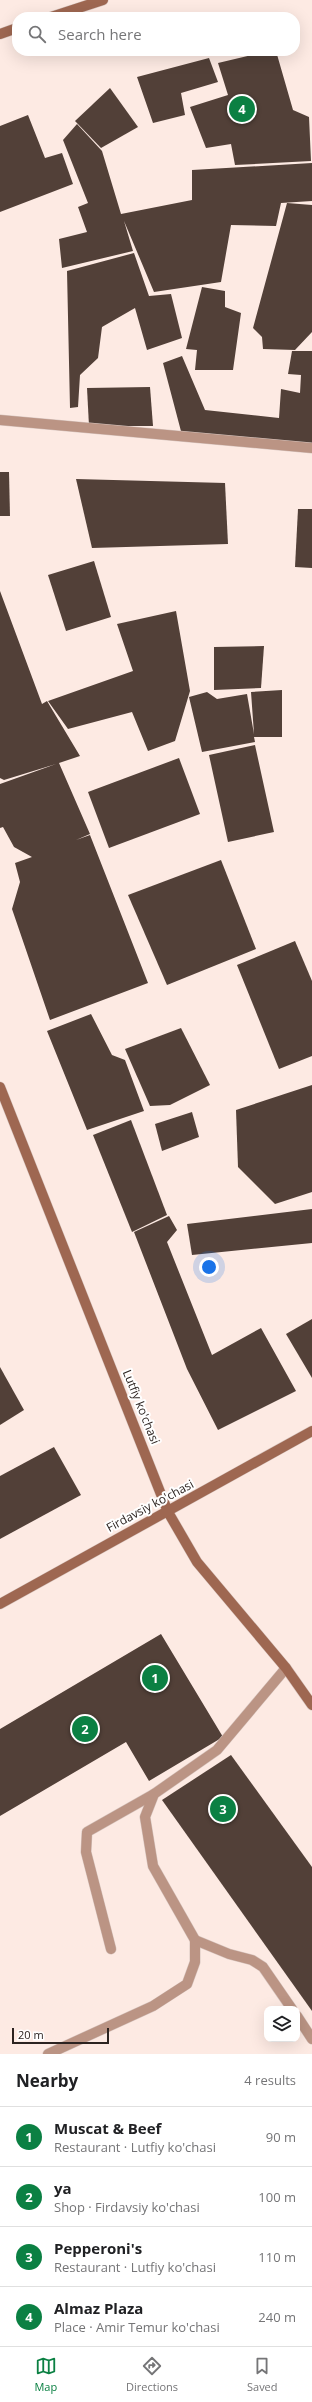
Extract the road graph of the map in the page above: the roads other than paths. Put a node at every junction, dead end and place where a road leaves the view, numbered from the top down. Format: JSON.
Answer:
{"nodes":[{"id":1,"x":103,"y":0,"type":"edge"},
{"id":2,"x":66,"y":12,"type":"edge"},
{"id":3,"x":12,"y":30,"type":"edge"},
{"id":4,"x":0,"y":34,"type":"edge"},
{"id":5,"x":0,"y":420,"type":"edge"},
{"id":6,"x":312,"y":448,"type":"edge"},
{"id":7,"x":0,"y":1088,"type":"edge"},
{"id":8,"x":312,"y":1431,"type":"edge"},
{"id":9,"x":168,"y":1512,"type":"junction"},
{"id":10,"x":0,"y":1604,"type":"edge"},
{"id":11,"x":286,"y":1668,"type":"junction"},
{"id":12,"x":312,"y":1705,"type":"edge"},
{"id":13,"x":154,"y":1794,"type":"junction"},
{"id":14,"x":195,"y":1940,"type":"junction"},
{"id":15,"x":111,"y":1949,"type":"dead end"},
{"id":16,"x":290,"y":2006,"type":"edge"},
{"id":17,"x":300,"y":2021,"type":"edge"},
{"id":18,"x":312,"y":2039,"type":"edge"},
{"id":19,"x":48,"y":2054,"type":"edge"}],
"edges":[{"from":1,"to":2,"type":"main road"},
{"from":3,"to":4,"type":"main road"},
{"from":5,"to":6,"type":"lane"},
{"from":7,"to":9,"type":"main road","name":"Lutfiy ko'chasi"},
{"from":8,"to":9,"type":"main road","name":"Firdavsiy ko'chasi"},
{"from":9,"to":10,"type":"main road","name":"Firdavsiy ko'chasi"},
{"from":9,"to":11,"type":"main road","name":"Lutfiy ko'chasi"},
{"from":11,"to":12,"type":"main road","name":"Lutfiy ko'chasi"},
{"from":11,"to":13,"type":"lane"},
{"from":13,"to":14,"type":"lane"},
{"from":13,"to":15,"type":"lane"},
{"from":14,"to":16,"type":"lane"},
{"from":14,"to":19,"type":"lane"},
{"from":17,"to":18,"type":"lane"}]}
